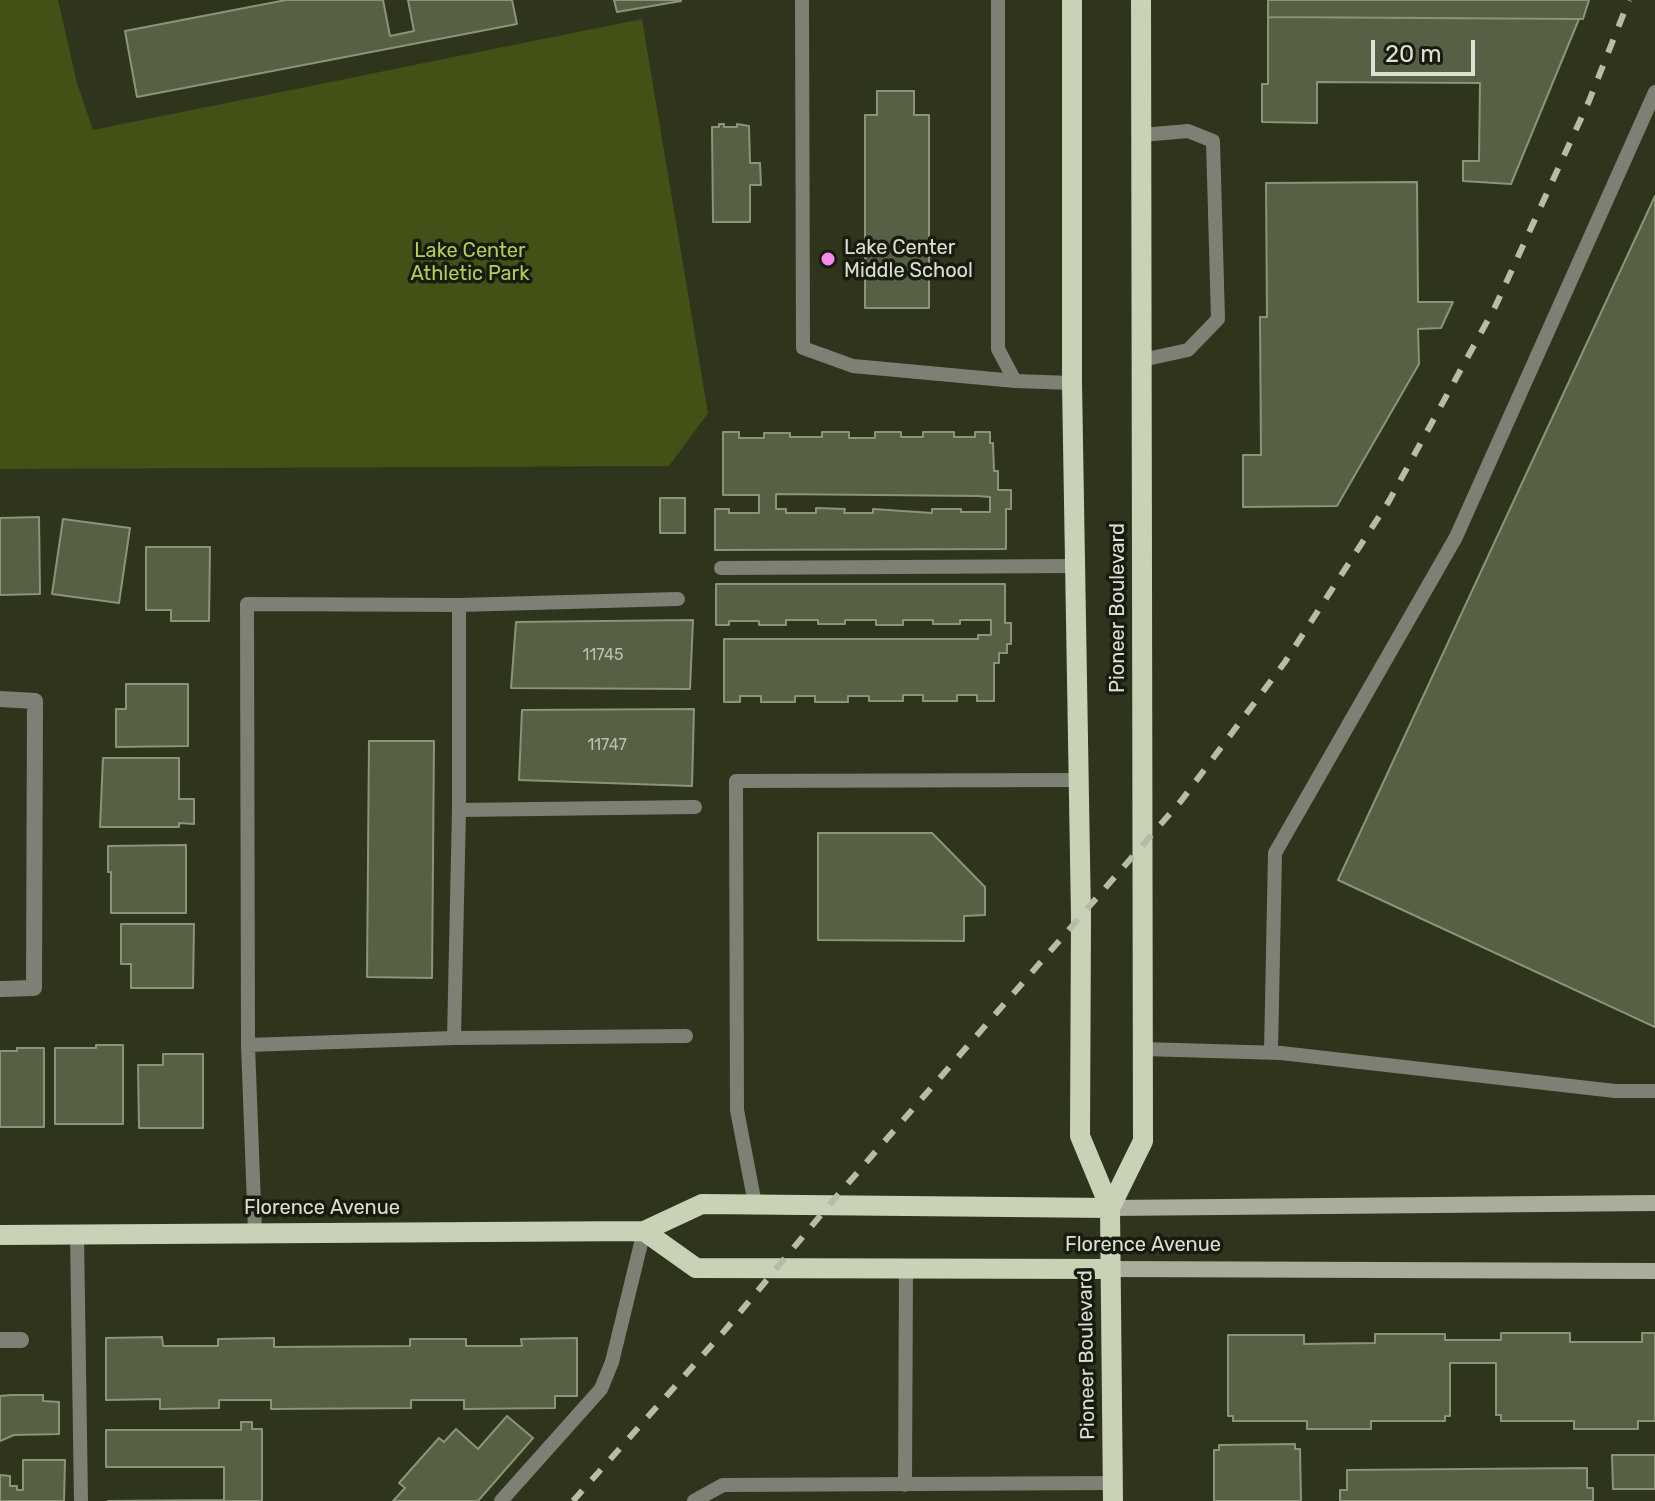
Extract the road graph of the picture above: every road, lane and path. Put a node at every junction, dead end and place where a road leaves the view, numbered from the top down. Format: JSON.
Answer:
{"nodes":[{"id":1,"x":802,"y":0,"type":"edge"},
{"id":2,"x":998,"y":0,"type":"edge"},
{"id":3,"x":1072,"y":0,"type":"edge"},
{"id":4,"x":1141,"y":0,"type":"edge"},
{"id":5,"x":1655,"y":92,"type":"edge"},
{"id":6,"x":1142,"y":135,"type":"junction"},
{"id":7,"x":1142,"y":360,"type":"junction"},
{"id":8,"x":1015,"y":381,"type":"junction"},
{"id":9,"x":1072,"y":383,"type":"junction"},
{"id":10,"x":1075,"y":566,"type":"junction"},
{"id":11,"x":721,"y":568,"type":"dead end"},
{"id":12,"x":678,"y":599,"type":"dead end"},
{"id":13,"x":459,"y":605,"type":"junction"},
{"id":14,"x":0,"y":699,"type":"edge"},
{"id":15,"x":1079,"y":780,"type":"junction"},
{"id":16,"x":695,"y":807,"type":"dead end"},
{"id":17,"x":459,"y":810,"type":"junction"},
{"id":18,"x":0,"y":989,"type":"edge"},
{"id":19,"x":686,"y":1036,"type":"dead end"},
{"id":20,"x":454,"y":1038,"type":"junction"},
{"id":21,"x":248,"y":1045,"type":"junction"},
{"id":22,"x":1143,"y":1049,"type":"junction"},
{"id":23,"x":1271,"y":1052,"type":"junction"},
{"id":24,"x":1655,"y":1091,"type":"edge"},
{"id":25,"x":1655,"y":1203,"type":"edge"},
{"id":26,"x":755,"y":1204,"type":"junction"},
{"id":27,"x":1110,"y":1208,"type":"junction"},
{"id":28,"x":644,"y":1231,"type":"junction"},
{"id":29,"x":255,"y":1232,"type":"junction"},
{"id":30,"x":77,"y":1234,"type":"junction"},
{"id":31,"x":0,"y":1235,"type":"edge"},
{"id":32,"x":906,"y":1267,"type":"junction"},
{"id":33,"x":1109,"y":1269,"type":"junction"},
{"id":34,"x":1655,"y":1271,"type":"edge"},
{"id":35,"x":0,"y":1340,"type":"edge"},
{"id":36,"x":21,"y":1340,"type":"dead end"},
{"id":37,"x":723,"y":1485,"type":"junction"},
{"id":38,"x":905,"y":1485,"type":"junction"},
{"id":39,"x":1113,"y":1492,"type":"edge"},
{"id":40,"x":81,"y":1501,"type":"edge"},
{"id":41,"x":501,"y":1501,"type":"edge"},
{"id":42,"x":694,"y":1501,"type":"edge"},
{"id":43,"x":723,"y":1501,"type":"edge"}],
"edges":[{"from":1,"to":8,"type":"lane"},
{"from":2,"to":8,"type":"lane"},
{"from":3,"to":9,"type":"main road","name":"Pioneer Boulevard"},
{"from":4,"to":6,"type":"main road","name":"Pioneer Boulevard"},
{"from":5,"to":23,"type":"lane"},
{"from":6,"to":7,"type":"main road","name":"Pioneer Boulevard"},
{"from":6,"to":7,"type":"lane"},
{"from":7,"to":22,"type":"main road","name":"Pioneer Boulevard"},
{"from":8,"to":9,"type":"lane"},
{"from":9,"to":10,"type":"main road","name":"Pioneer Boulevard"},
{"from":10,"to":11,"type":"lane"},
{"from":10,"to":15,"type":"main road","name":"Pioneer Boulevard"},
{"from":12,"to":13,"type":"lane"},
{"from":13,"to":17,"type":"lane"},
{"from":13,"to":21,"type":"lane"},
{"from":14,"to":18,"type":"street"},
{"from":15,"to":26,"type":"lane"},
{"from":15,"to":27,"type":"main road","name":"Pioneer Boulevard"},
{"from":16,"to":17,"type":"lane"},
{"from":17,"to":20,"type":"lane"},
{"from":19,"to":20,"type":"lane"},
{"from":20,"to":21,"type":"lane"},
{"from":21,"to":29,"type":"lane"},
{"from":22,"to":23,"type":"lane"},
{"from":22,"to":27,"type":"main road","name":"Pioneer Boulevard"},
{"from":23,"to":24,"type":"lane"},
{"from":25,"to":27,"type":"main road","name":"Florence Avenue"},
{"from":26,"to":27,"type":"main road","name":"Florence Avenue"},
{"from":26,"to":28,"type":"main road","name":"Florence Avenue"},
{"from":27,"to":33,"type":"main road","name":"Pioneer Boulevard"},
{"from":28,"to":29,"type":"main road","name":"Florence Avenue"},
{"from":28,"to":32,"type":"main road","name":"Florence Avenue"},
{"from":28,"to":41,"type":"lane"},
{"from":29,"to":30,"type":"main road","name":"Florence Avenue"},
{"from":30,"to":31,"type":"main road","name":"Florence Avenue"},
{"from":30,"to":40,"type":"lane"},
{"from":32,"to":33,"type":"main road","name":"Florence Avenue"},
{"from":32,"to":38,"type":"lane"},
{"from":33,"to":34,"type":"main road","name":"Florence Avenue"},
{"from":33,"to":39,"type":"main road","name":"Pioneer Boulevard"},
{"from":35,"to":36,"type":"street"},
{"from":37,"to":38,"type":"lane"},
{"from":37,"to":42,"type":"lane"},
{"from":37,"to":43,"type":"lane"},
{"from":38,"to":39,"type":"lane"}]}
